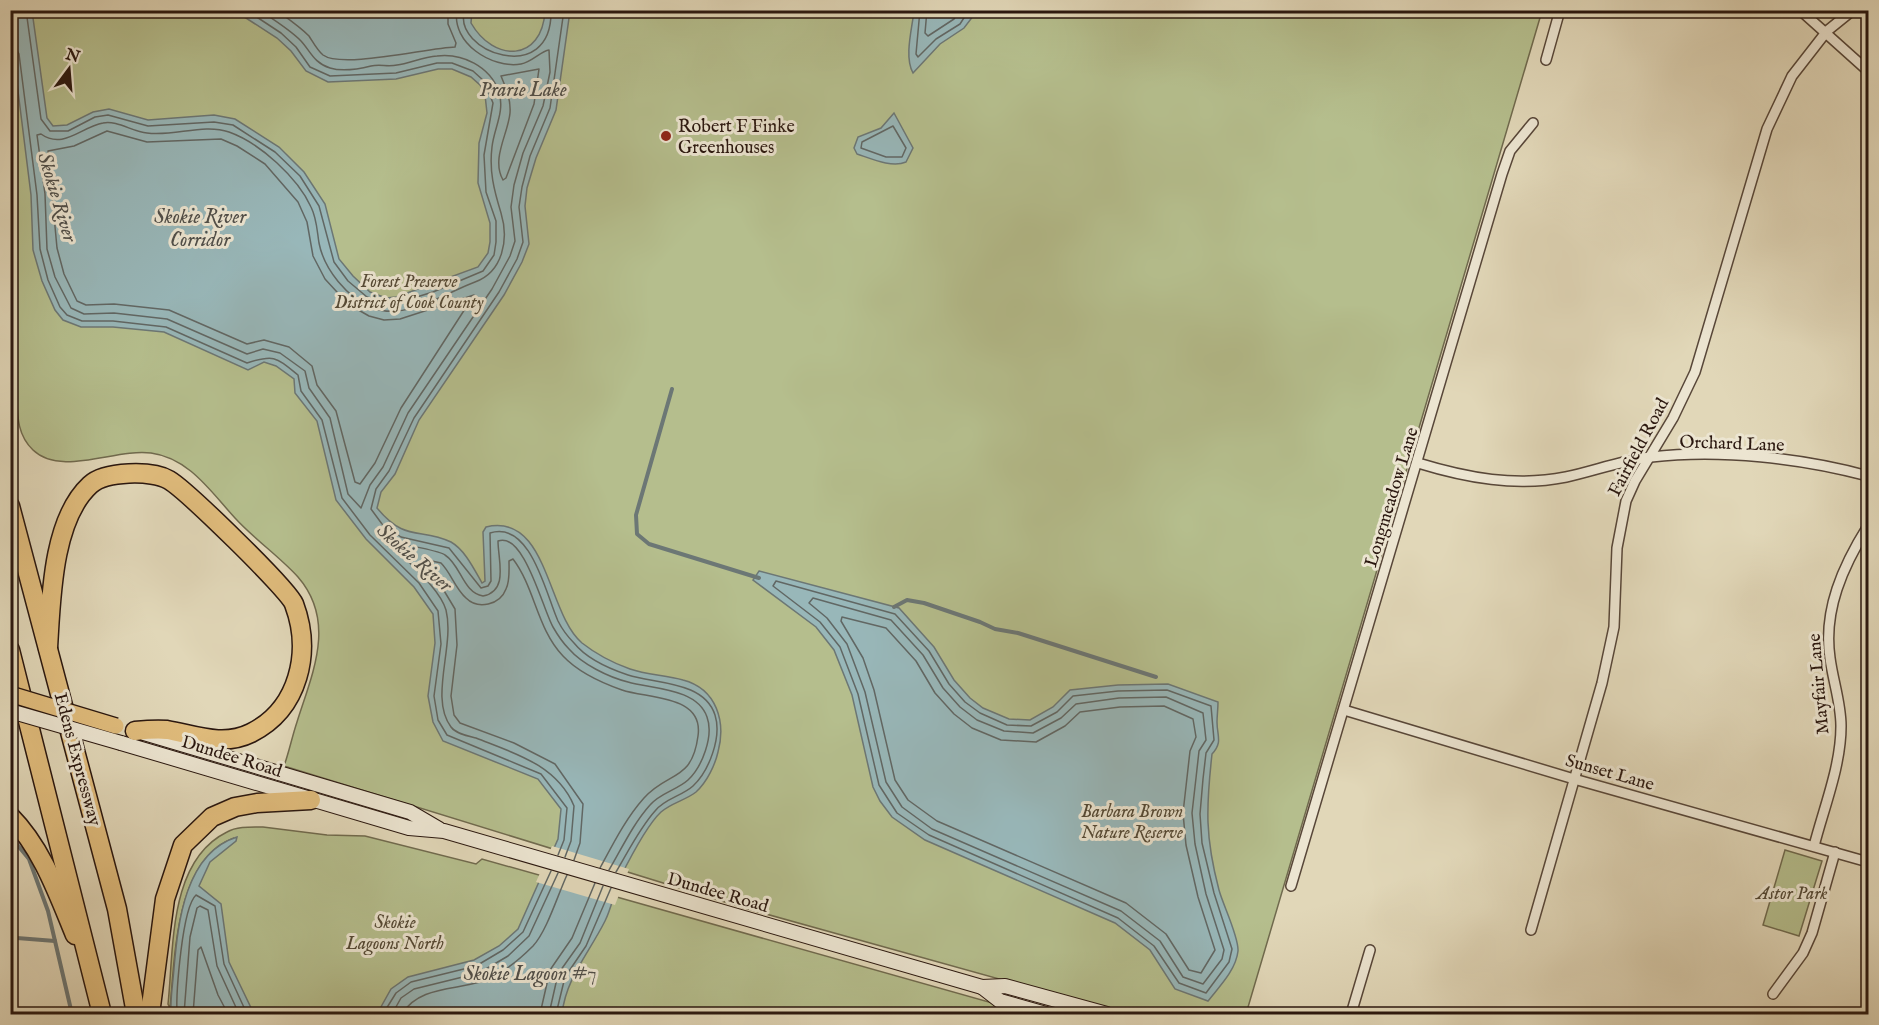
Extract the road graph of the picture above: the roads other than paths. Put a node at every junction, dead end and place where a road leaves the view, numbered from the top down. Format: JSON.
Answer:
{"nodes":[{"id":1,"x":1560,"y":10,"type":"edge"},
{"id":2,"x":1800,"y":10,"type":"edge"},
{"id":3,"x":1853,"y":10,"type":"edge"},
{"id":4,"x":1827,"y":31,"type":"junction"},
{"id":5,"x":1546,"y":60,"type":"dead end"},
{"id":6,"x":1869,"y":71,"type":"edge"},
{"id":7,"x":1533,"y":123,"type":"dead end"},
{"id":8,"x":1650,"y":457,"type":"junction"},
{"id":9,"x":1418,"y":463,"type":"junction"},
{"id":10,"x":1869,"y":476,"type":"edge"},
{"id":11,"x":10,"y":506,"type":"edge"},
{"id":12,"x":1869,"y":526,"type":"edge"},
{"id":13,"x":48,"y":648,"type":"junction"},
{"id":14,"x":10,"y":650,"type":"edge"},
{"id":15,"x":10,"y":694,"type":"edge"},
{"id":16,"x":1344,"y":710,"type":"junction"},
{"id":17,"x":10,"y":711,"type":"edge"},
{"id":18,"x":116,"y":726,"type":"dead end"},
{"id":19,"x":135,"y":731,"type":"joint"},
{"id":20,"x":1574,"y":779,"type":"junction"},
{"id":21,"x":312,"y":800,"type":"junction"},
{"id":22,"x":10,"y":816,"type":"edge"},
{"id":23,"x":444,"y":831,"type":"junction"},
{"id":24,"x":1814,"y":846,"type":"junction"},
{"id":25,"x":1835,"y":852,"type":"junction"},
{"id":26,"x":1869,"y":862,"type":"edge"},
{"id":27,"x":1291,"y":886,"type":"dead end"},
{"id":28,"x":1531,"y":930,"type":"dead end"},
{"id":29,"x":1370,"y":950,"type":"dead end"},
{"id":30,"x":982,"y":987,"type":"junction"},
{"id":31,"x":99,"y":992,"type":"junction"},
{"id":32,"x":1773,"y":994,"type":"dead end"},
{"id":33,"x":102,"y":1014,"type":"edge"},
{"id":34,"x":136,"y":1014,"type":"edge"},
{"id":35,"x":150,"y":1014,"type":"edge"},
{"id":36,"x":1046,"y":1014,"type":"edge"},
{"id":37,"x":1107,"y":1014,"type":"edge"},
{"id":38,"x":1351,"y":1014,"type":"edge"}],
"edges":[{"from":1,"to":5,"type":"street"},
{"from":2,"to":4,"type":"street"},
{"from":3,"to":4,"type":"street","name":"Fairfield Road"},
{"from":4,"to":6,"type":"street"},
{"from":4,"to":8,"type":"street","name":"Fairfield Road"},
{"from":7,"to":9,"type":"street","name":"Longmeadow Lane"},
{"from":8,"to":9,"type":"street","name":"Orchard Lane"},
{"from":8,"to":10,"type":"street","name":"Orchard Lane"},
{"from":8,"to":20,"type":"street","name":"Fairfield Road"},
{"from":9,"to":16,"type":"street","name":"Longmeadow Lane"},
{"from":11,"to":13,"type":"highway","name":"Edens Expressway"},
{"from":12,"to":24,"type":"street","name":"Mayfair Lane"},
{"from":13,"to":19,"type":"highway"},
{"from":13,"to":34,"type":"highway","name":"Edens Expressway"},
{"from":14,"to":31,"type":"highway","name":"Edens Expressway"},
{"from":15,"to":18,"type":"main road","bridge":true},
{"from":16,"to":20,"type":"street","name":"Sunset Lane"},
{"from":16,"to":27,"type":"street","name":"Longmeadow Lane"},
{"from":17,"to":21,"type":"main road","name":"Dundee Road","bridge":true},
{"from":19,"to":23,"type":"main road","name":"Dundee Road"},
{"from":20,"to":24,"type":"street","name":"Sunset Lane"},
{"from":20,"to":28,"type":"street","name":"Fairfield Road"},
{"from":21,"to":23,"type":"main road","name":"Dundee Road"},
{"from":21,"to":35,"type":"highway"},
{"from":22,"to":31,"type":"highway"},
{"from":23,"to":30,"type":"main road","name":"Dundee Road"},
{"from":24,"to":25,"type":"street","name":"Sunset Lane"},
{"from":25,"to":26,"type":"street","name":"Sunset Lane"},
{"from":25,"to":32,"type":"street"},
{"from":29,"to":38,"type":"street"},
{"from":30,"to":36,"type":"main road","name":"Dundee Road"},
{"from":30,"to":37,"type":"main road","name":"Dundee Road"},
{"from":31,"to":33,"type":"highway","name":"Edens Expressway"}]}
